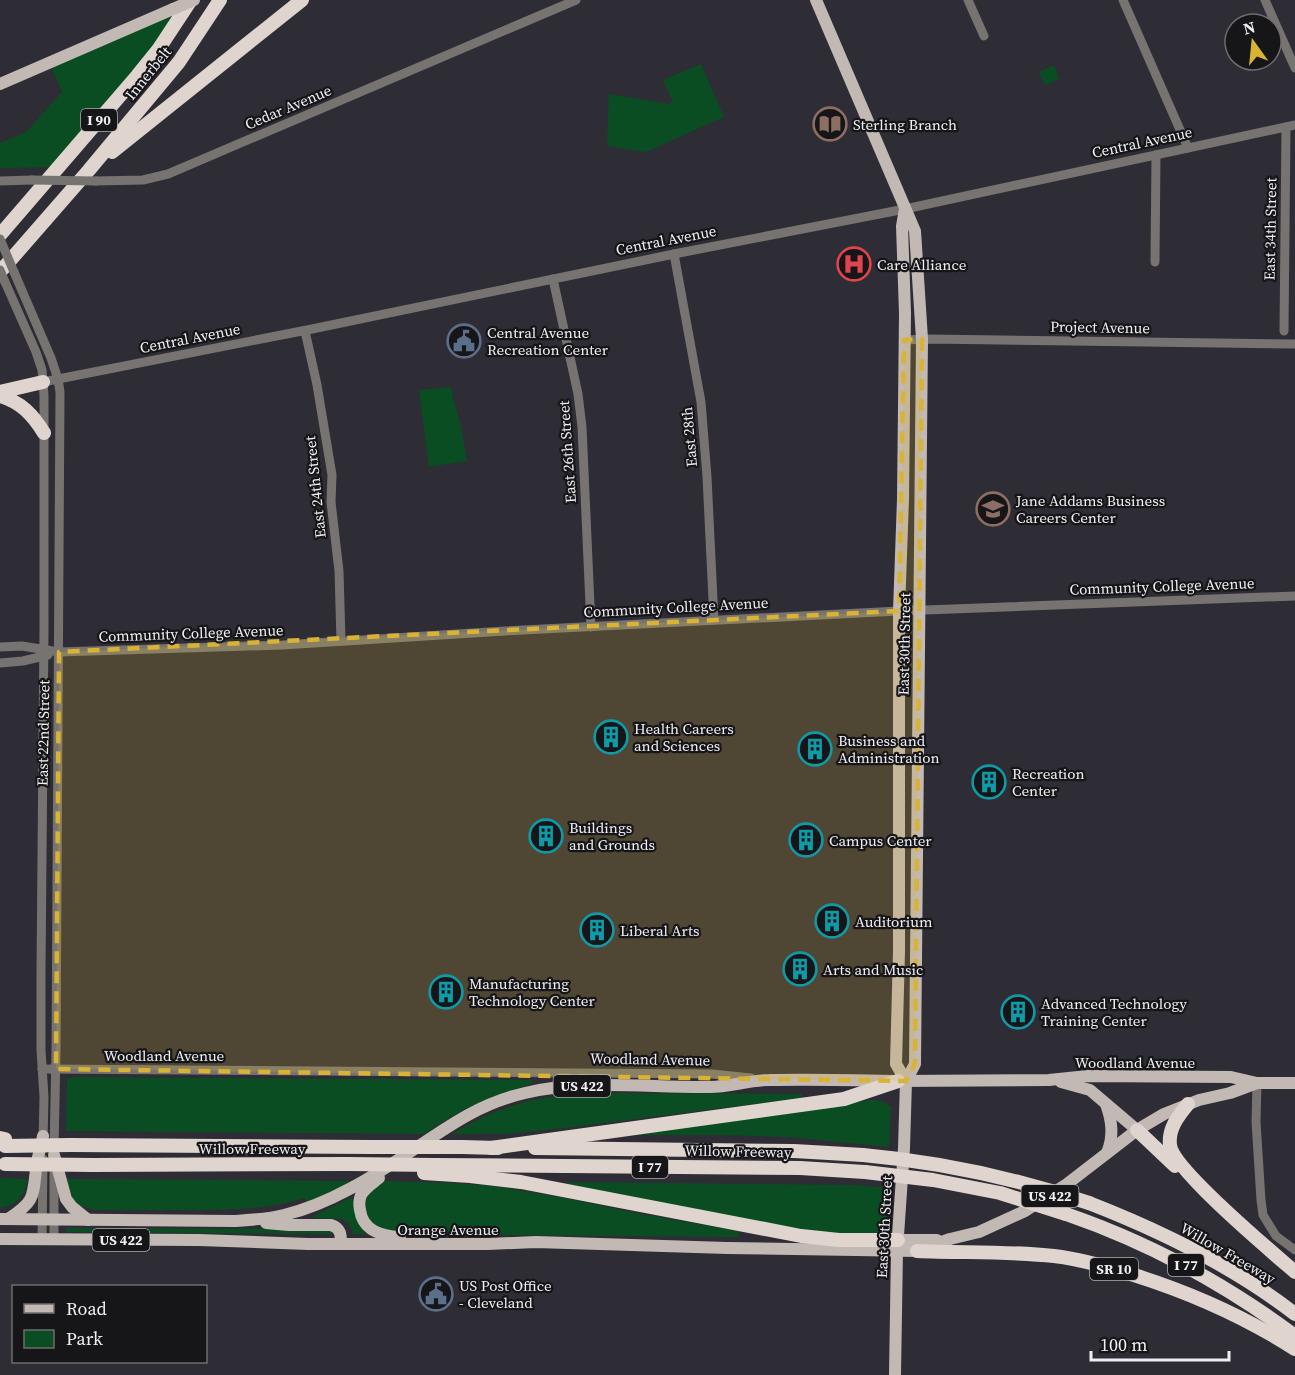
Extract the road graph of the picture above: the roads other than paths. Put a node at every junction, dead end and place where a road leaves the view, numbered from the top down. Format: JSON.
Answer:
{"nodes":[{"id":1,"x":193,"y":0,"type":"edge"},
{"id":2,"x":220,"y":0,"type":"edge"},
{"id":3,"x":302,"y":0,"type":"edge"},
{"id":4,"x":576,"y":0,"type":"edge"},
{"id":5,"x":816,"y":0,"type":"edge"},
{"id":6,"x":968,"y":0,"type":"edge"},
{"id":7,"x":1122,"y":0,"type":"edge"},
{"id":8,"x":1265,"y":0,"type":"edge"},
{"id":9,"x":984,"y":36,"type":"dead end"},
{"id":10,"x":1295,"y":68,"type":"edge"},
{"id":11,"x":0,"y":84,"type":"edge"},
{"id":12,"x":1291,"y":126,"type":"edge"},
{"id":13,"x":1188,"y":147,"type":"junction"},
{"id":14,"x":1156,"y":155,"type":"junction"},
{"id":15,"x":92,"y":175,"type":"junction"},
{"id":16,"x":0,"y":181,"type":"edge"},
{"id":17,"x":905,"y":208,"type":"junction"},
{"id":18,"x":0,"y":235,"type":"edge"},
{"id":19,"x":0,"y":239,"type":"edge"},
{"id":20,"x":674,"y":254,"type":"junction"},
{"id":21,"x":1155,"y":262,"type":"dead end"},
{"id":22,"x":5,"y":274,"type":"edge"},
{"id":23,"x":553,"y":279,"type":"junction"},
{"id":24,"x":1284,"y":330,"type":"dead end"},
{"id":25,"x":304,"y":331,"type":"junction"},
{"id":26,"x":922,"y":339,"type":"junction"},
{"id":27,"x":904,"y":340,"type":"junction"},
{"id":28,"x":1295,"y":344,"type":"edge"},
{"id":29,"x":58,"y":379,"type":"junction"},
{"id":30,"x":43,"y":382,"type":"junction"},
{"id":31,"x":0,"y":392,"type":"edge"},
{"id":32,"x":0,"y":396,"type":"edge"},
{"id":33,"x":44,"y":433,"type":"junction"},
{"id":34,"x":1295,"y":596,"type":"edge"},
{"id":35,"x":920,"y":610,"type":"junction"},
{"id":36,"x":900,"y":611,"type":"junction"},
{"id":37,"x":714,"y":620,"type":"junction"},
{"id":38,"x":591,"y":627,"type":"junction"},
{"id":39,"x":341,"y":641,"type":"junction"},
{"id":40,"x":0,"y":647,"type":"edge"},
{"id":41,"x":59,"y":652,"type":"junction"},
{"id":42,"x":44,"y":653,"type":"junction"},
{"id":43,"x":0,"y":663,"type":"edge"},
{"id":44,"x":42,"y":1069,"type":"junction"},
{"id":45,"x":56,"y":1069,"type":"junction"},
{"id":46,"x":766,"y":1080,"type":"junction"},
{"id":47,"x":1049,"y":1080,"type":"junction"},
{"id":48,"x":902,"y":1081,"type":"junction"},
{"id":49,"x":1257,"y":1083,"type":"junction"},
{"id":50,"x":1295,"y":1083,"type":"edge"},
{"id":51,"x":1106,"y":1102,"type":"junction"},
{"id":52,"x":1188,"y":1104,"type":"junction"},
{"id":53,"x":1137,"y":1130,"type":"junction"},
{"id":54,"x":43,"y":1136,"type":"junction"},
{"id":55,"x":2,"y":1142,"type":"edge"},
{"id":56,"x":490,"y":1148,"type":"junction"},
{"id":57,"x":412,"y":1151,"type":"junction"},
{"id":58,"x":1107,"y":1153,"type":"junction"},
{"id":59,"x":54,"y":1155,"type":"junction"},
{"id":60,"x":3,"y":1164,"type":"edge"},
{"id":61,"x":429,"y":1169,"type":"junction"},
{"id":62,"x":1209,"y":1194,"type":"junction"},
{"id":63,"x":4,"y":1219,"type":"edge"},
{"id":64,"x":48,"y":1219,"type":"junction"},
{"id":65,"x":88,"y":1220,"type":"junction"},
{"id":66,"x":235,"y":1221,"type":"junction"},
{"id":67,"x":0,"y":1239,"type":"edge"},
{"id":68,"x":950,"y":1239,"type":"junction"},
{"id":69,"x":48,"y":1240,"type":"junction"},
{"id":70,"x":536,"y":1242,"type":"junction"},
{"id":71,"x":341,"y":1244,"type":"junction"},
{"id":72,"x":897,"y":1245,"type":"junction"},
{"id":73,"x":1295,"y":1250,"type":"edge"},
{"id":74,"x":916,"y":1251,"type":"junction"},
{"id":75,"x":1295,"y":1272,"type":"edge"},
{"id":76,"x":1295,"y":1314,"type":"edge"},
{"id":77,"x":1295,"y":1336,"type":"edge"},
{"id":78,"x":1295,"y":1350,"type":"edge"},
{"id":79,"x":895,"y":1375,"type":"edge"}],
"edges":[{"from":1,"to":11,"type":"main road","bridge":true},
{"from":1,"to":18,"type":"highway","name":"Innerbelt","number":"I 90"},
{"from":2,"to":15,"type":"highway","name":"Innerbelt","number":"I 90"},
{"from":3,"to":15,"type":"highway"},
{"from":4,"to":15,"type":"street","name":"Cedar Avenue"},
{"from":5,"to":17,"type":"main road","name":"East 30th Street"},
{"from":6,"to":9,"type":"street"},
{"from":7,"to":13,"type":"street"},
{"from":8,"to":10,"type":"street"},
{"from":12,"to":13,"type":"street","name":"Central Avenue"},
{"from":12,"to":24,"type":"street","name":"East 34th Street"},
{"from":13,"to":14,"type":"street","name":"Central Avenue"},
{"from":14,"to":17,"type":"street","name":"Central Avenue"},
{"from":14,"to":21,"type":"street"},
{"from":15,"to":16,"type":"street","name":"Cedar Avenue","bridge":true},
{"from":15,"to":22,"type":"highway","name":"Innerbelt","number":"I 90"},
{"from":17,"to":20,"type":"street","name":"Central Avenue"},
{"from":17,"to":26,"type":"main road","name":"East 30th Street"},
{"from":17,"to":27,"type":"main road","name":"East 30th Street"},
{"from":19,"to":22,"type":"street","name":"East 22nd Street","bridge":true},
{"from":20,"to":23,"type":"street","name":"Central Avenue"},
{"from":20,"to":37,"type":"street","name":"East 28th"},
{"from":22,"to":29,"type":"street","name":"East 22nd Street"},
{"from":22,"to":30,"type":"street","name":"East 22nd Street"},
{"from":23,"to":25,"type":"street","name":"Central Avenue"},
{"from":23,"to":38,"type":"street","name":"East 26th Street"},
{"from":25,"to":29,"type":"street","name":"Central Avenue"},
{"from":25,"to":39,"type":"street","name":"East 24th Street"},
{"from":26,"to":27,"type":"street","name":"Project Avenue"},
{"from":26,"to":28,"type":"street","name":"Project Avenue"},
{"from":26,"to":35,"type":"main road","name":"East 30th Street"},
{"from":27,"to":36,"type":"main road","name":"East 30th Street"},
{"from":29,"to":30,"type":"street","name":"Central Avenue"},
{"from":29,"to":41,"type":"street","name":"East 22nd Street"},
{"from":30,"to":31,"type":"highway"},
{"from":30,"to":33,"type":"street","name":"East 22nd Street"},
{"from":32,"to":33,"type":"highway"},
{"from":33,"to":42,"type":"street","name":"East 22nd Street"},
{"from":34,"to":35,"type":"street","name":"Community College Avenue"},
{"from":35,"to":36,"type":"street","name":"Community College Avenue"},
{"from":35,"to":48,"type":"main road","name":"East 30th Street"},
{"from":36,"to":37,"type":"street","name":"Community College Avenue"},
{"from":36,"to":48,"type":"main road","name":"East 30th Street"},
{"from":37,"to":38,"type":"street","name":"Community College Avenue"},
{"from":38,"to":39,"type":"street","name":"Community College Avenue"},
{"from":39,"to":41,"type":"street","name":"Community College Avenue"},
{"from":40,"to":42,"type":"street","name":"Community College Avenue"},
{"from":41,"to":42,"type":"street","name":"Community College Avenue"},
{"from":41,"to":45,"type":"street","name":"East 22nd Street"},
{"from":42,"to":43,"type":"street"},
{"from":42,"to":44,"type":"street","name":"East 22nd Street"},
{"from":44,"to":45,"type":"street","name":"Woodland Avenue"},
{"from":44,"to":54,"type":"street","name":"East 22nd Street"},
{"from":45,"to":46,"type":"street","name":"Woodland Avenue"},
{"from":45,"to":59,"type":"street","name":"East 22nd Street"},
{"from":46,"to":48,"type":"main road","name":"Woodland Avenue","number":"US 422"},
{"from":46,"to":57,"type":"main road","number":"US 422"},
{"from":47,"to":48,"type":"main road","name":"Woodland Avenue","number":"US 422"},
{"from":47,"to":49,"type":"main road","name":"Woodland Avenue","number":"US 422"},
{"from":47,"to":51,"type":"main road"},
{"from":48,"to":56,"type":"highway"},
{"from":48,"to":72,"type":"main road","name":"East 30th Street"},
{"from":49,"to":50,"type":"main road","name":"Woodland Avenue","number":"US 422"},
{"from":49,"to":52,"type":"main road","name":"Woodland Avenue","number":"US 422"},
{"from":49,"to":73,"type":"street"},
{"from":51,"to":53,"type":"main road"},
{"from":51,"to":58,"type":"main road"},
{"from":52,"to":53,"type":"main road","name":"Woodland Avenue","number":"US 422"},
{"from":52,"to":62,"type":"highway"},
{"from":53,"to":58,"type":"main road","name":"Woodland Avenue","number":"US 422"},
{"from":53,"to":62,"type":"highway"},
{"from":54,"to":63,"type":"main road"},
{"from":54,"to":64,"type":"street","name":"East 22nd Street"},
{"from":55,"to":56,"type":"highway","name":"Willow Freeway","number":"I 77","bridge":true},
{"from":56,"to":76,"type":"highway","name":"Willow Freeway","number":"I 77","bridge":true},
{"from":57,"to":66,"type":"main road","number":"US 422"},
{"from":57,"to":70,"type":"main road"},
{"from":58,"to":68,"type":"main road","name":"Woodland Avenue","number":"US 422"},
{"from":59,"to":64,"type":"street","name":"East 22nd Street"},
{"from":59,"to":65,"type":"main road"},
{"from":60,"to":61,"type":"highway","bridge":true},
{"from":61,"to":72,"type":"highway"},
{"from":61,"to":77,"type":"highway","name":"Willow Freeway","number":"I 77","bridge":true},
{"from":62,"to":75,"type":"highway"},
{"from":63,"to":64,"type":"main road","number":"US 422"},
{"from":64,"to":65,"type":"main road","number":"US 422"},
{"from":64,"to":69,"type":"street","name":"East 22nd Street"},
{"from":65,"to":66,"type":"main road","number":"US 422"},
{"from":66,"to":71,"type":"main road"},
{"from":67,"to":69,"type":"main road","name":"Orange Avenue","number":"US 422"},
{"from":68,"to":72,"type":"main road"},
{"from":68,"to":74,"type":"main road","name":"Woodland Avenue","number":"US 422"},
{"from":69,"to":71,"type":"main road","name":"Orange Avenue","number":"US 422"},
{"from":70,"to":71,"type":"main road","name":"Orange Avenue","number":"US 422"},
{"from":70,"to":72,"type":"main road","name":"Orange Avenue","number":"US 422"},
{"from":72,"to":74,"type":"main road","name":"Woodland Avenue","number":"US 422"},
{"from":72,"to":79,"type":"main road","name":"East 30th Street"},
{"from":74,"to":78,"type":"highway","number":"SR 10"}]}
